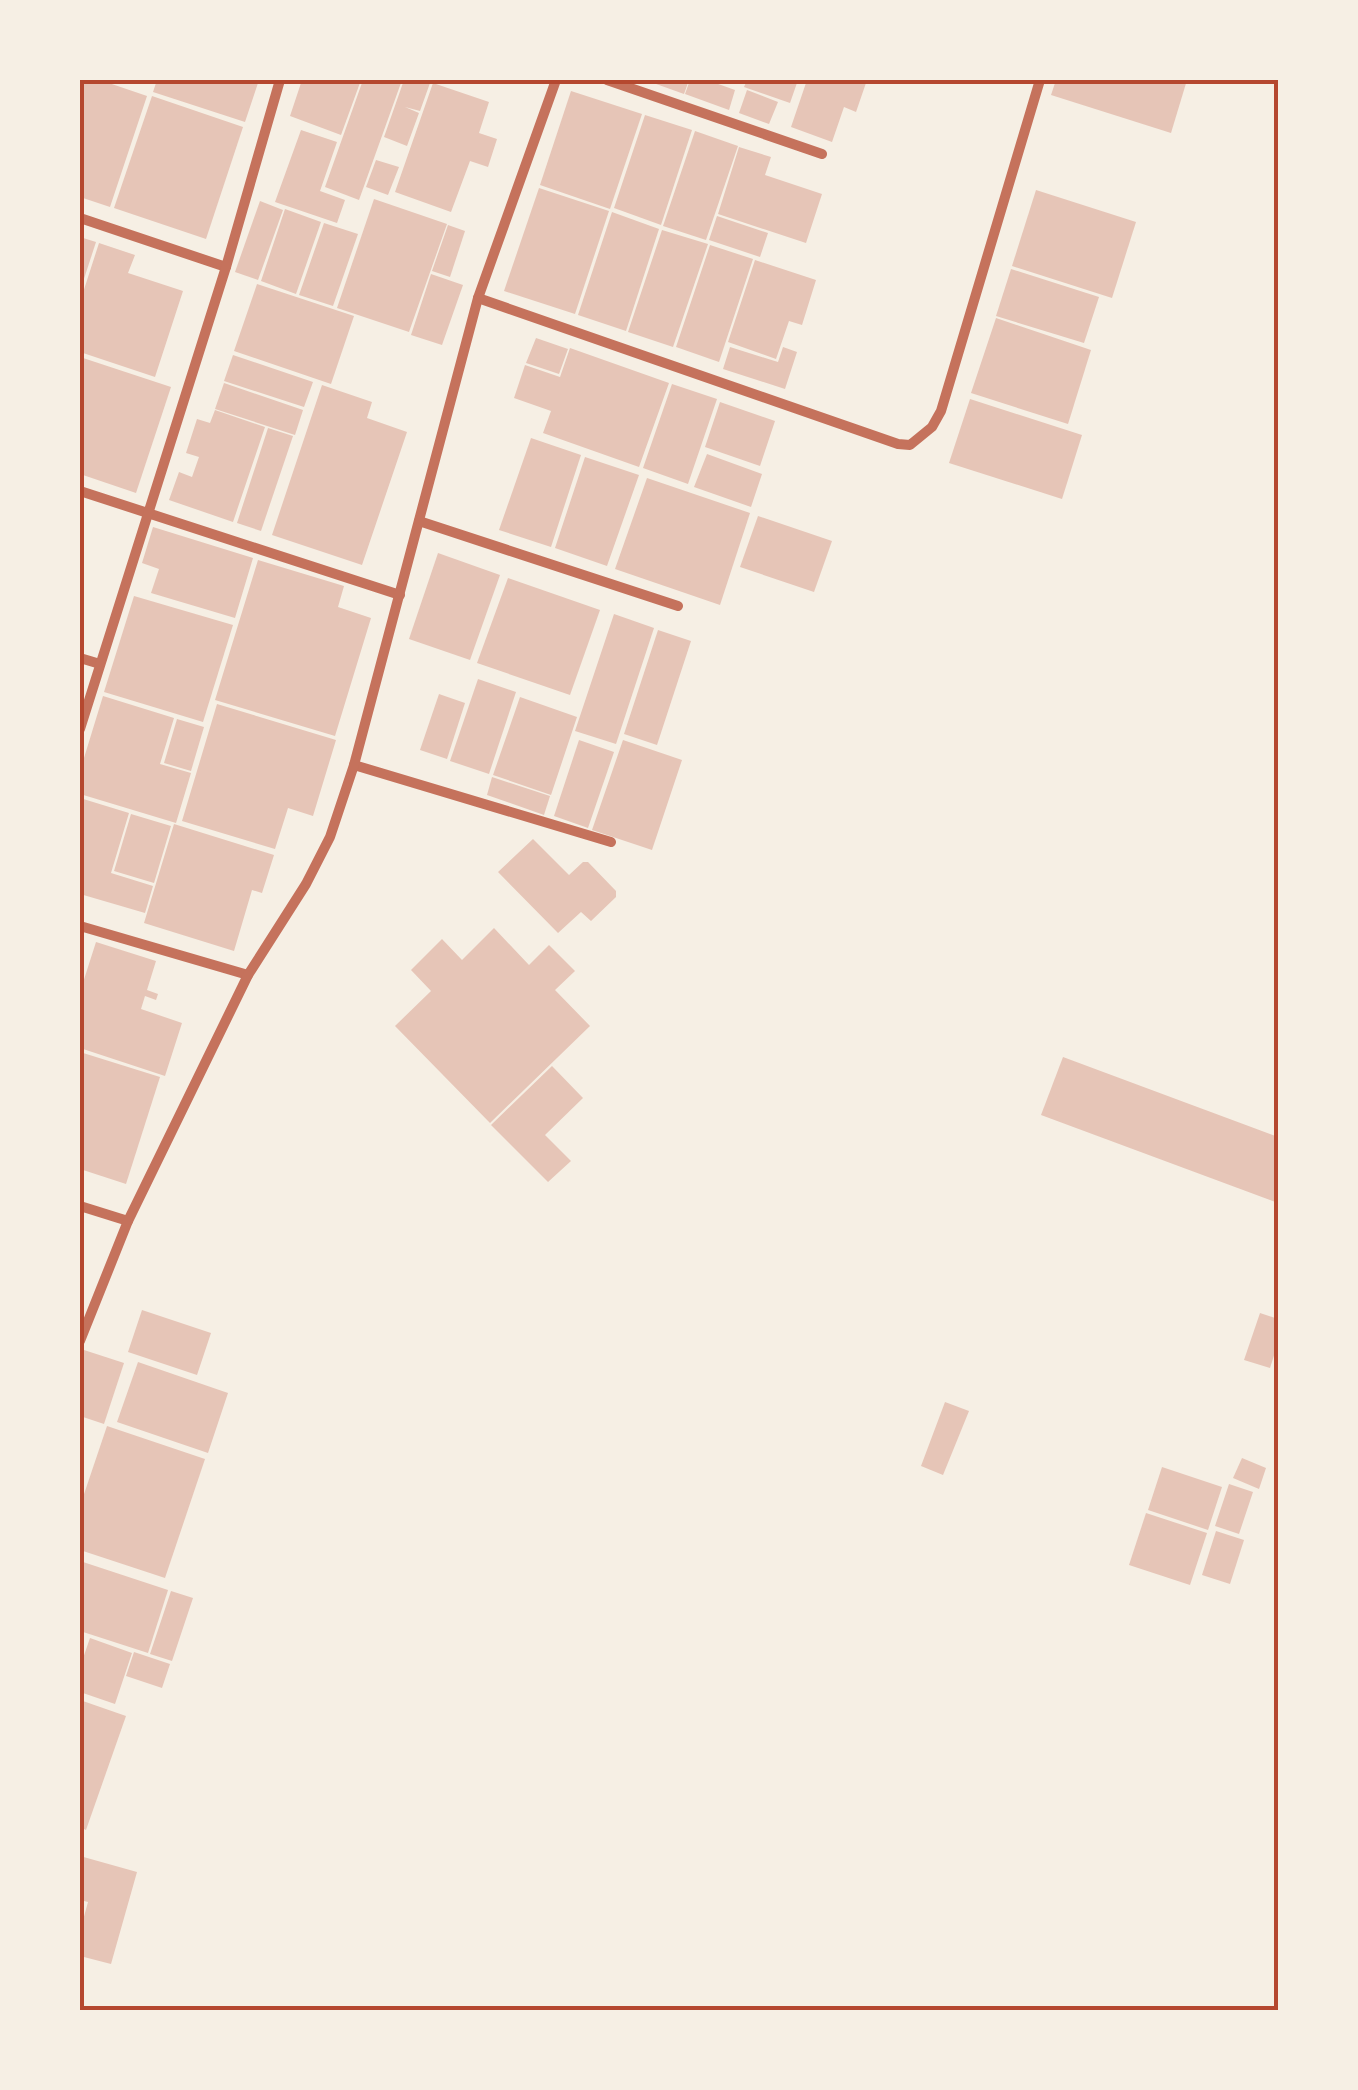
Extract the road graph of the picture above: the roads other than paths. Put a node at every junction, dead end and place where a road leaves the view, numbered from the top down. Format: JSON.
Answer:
{"nodes":[{"id":1,"x":280,"y":80,"type":"edge"},
{"id":2,"x":556,"y":80,"type":"edge"},
{"id":3,"x":607,"y":80,"type":"edge"},
{"id":4,"x":1040,"y":80,"type":"edge"},
{"id":5,"x":822,"y":154,"type":"dead end"},
{"id":6,"x":80,"y":218,"type":"edge"},
{"id":7,"x":226,"y":267,"type":"junction"},
{"id":8,"x":478,"y":298,"type":"junction"},
{"id":9,"x":80,"y":491,"type":"edge"},
{"id":10,"x":148,"y":513,"type":"junction"},
{"id":11,"x":419,"y":521,"type":"junction"},
{"id":12,"x":400,"y":594,"type":"junction"},
{"id":13,"x":678,"y":606,"type":"dead end"},
{"id":14,"x":80,"y":658,"type":"edge"},
{"id":15,"x":100,"y":664,"type":"junction"},
{"id":16,"x":80,"y":729,"type":"edge"},
{"id":17,"x":354,"y":765,"type":"junction"},
{"id":18,"x":611,"y":842,"type":"dead end"},
{"id":19,"x":80,"y":926,"type":"edge"},
{"id":20,"x":248,"y":975,"type":"junction"},
{"id":21,"x":80,"y":1206,"type":"edge"},
{"id":22,"x":128,"y":1221,"type":"junction"},
{"id":23,"x":80,"y":1341,"type":"edge"}],
"edges":[{"from":1,"to":7,"type":"street"},
{"from":2,"to":8,"type":"street"},
{"from":3,"to":5,"type":"street"},
{"from":4,"to":8,"type":"street"},
{"from":6,"to":7,"type":"street"},
{"from":7,"to":10,"type":"street"},
{"from":8,"to":11,"type":"street"},
{"from":9,"to":10,"type":"street"},
{"from":10,"to":12,"type":"street"},
{"from":10,"to":15,"type":"street"},
{"from":11,"to":12,"type":"street"},
{"from":11,"to":13,"type":"street"},
{"from":12,"to":17,"type":"street"},
{"from":14,"to":15,"type":"street"},
{"from":15,"to":16,"type":"street"},
{"from":17,"to":18,"type":"street"},
{"from":17,"to":20,"type":"street"},
{"from":19,"to":20,"type":"street"},
{"from":20,"to":22,"type":"street"},
{"from":21,"to":22,"type":"street"},
{"from":22,"to":23,"type":"street"}]}
